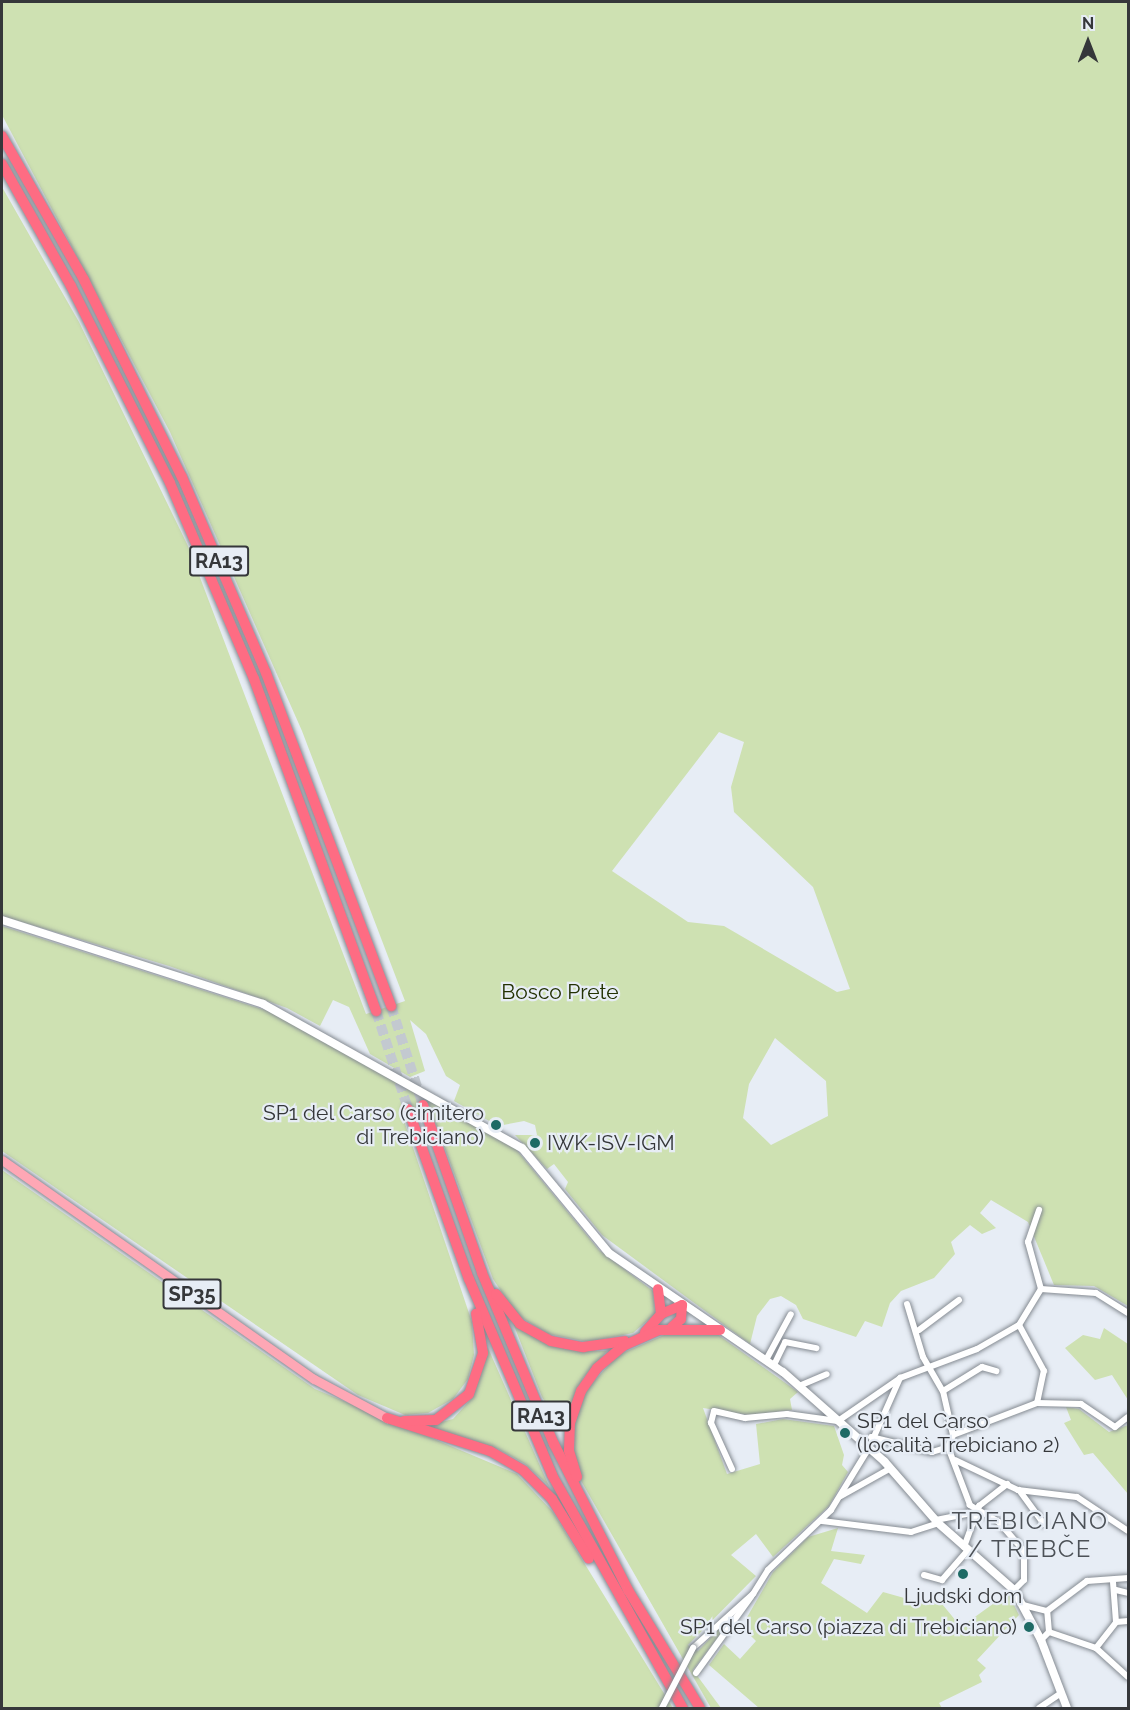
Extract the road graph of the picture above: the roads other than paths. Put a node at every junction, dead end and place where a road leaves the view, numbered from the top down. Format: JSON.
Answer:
{"nodes":[{"id":1,"x":2,"y":136,"type":"edge"},
{"id":2,"x":2,"y":164,"type":"edge"},
{"id":3,"x":2,"y":920,"type":"edge"},
{"id":4,"x":391,"y":1006,"type":"tunnel mouth"},
{"id":5,"x":376,"y":1011,"type":"tunnel mouth"},
{"id":6,"x":423,"y":1105,"type":"tunnel mouth"},
{"id":7,"x":408,"y":1109,"type":"tunnel mouth"},
{"id":8,"x":2,"y":1160,"type":"edge"},
{"id":9,"x":454,"y":1197,"type":"junction"},
{"id":10,"x":441,"y":1203,"type":"junction"},
{"id":11,"x":1040,"y":1210,"type":"dead end"},
{"id":12,"x":658,"y":1289,"type":"junction"},
{"id":13,"x":1041,"y":1289,"type":"junction"},
{"id":14,"x":959,"y":1300,"type":"dead end"},
{"id":15,"x":906,"y":1304,"type":"dead end"},
{"id":16,"x":682,"y":1305,"type":"junction"},
{"id":17,"x":1128,"y":1313,"type":"edge"},
{"id":18,"x":661,"y":1314,"type":"junction"},
{"id":19,"x":791,"y":1314,"type":"dead end"},
{"id":20,"x":1019,"y":1325,"type":"junction"},
{"id":21,"x":672,"y":1327,"type":"junction"},
{"id":22,"x":720,"y":1330,"type":"junction"},
{"id":23,"x":919,"y":1330,"type":"junction"},
{"id":24,"x":638,"y":1337,"type":"junction"},
{"id":25,"x":816,"y":1348,"type":"dead end"},
{"id":26,"x":766,"y":1360,"type":"junction"},
{"id":27,"x":929,"y":1364,"type":"junction"},
{"id":28,"x":774,"y":1365,"type":"junction"},
{"id":29,"x":996,"y":1371,"type":"dead end"},
{"id":30,"x":827,"y":1374,"type":"dead end"},
{"id":31,"x":900,"y":1378,"type":"junction"},
{"id":32,"x":799,"y":1386,"type":"junction"},
{"id":33,"x":943,"y":1391,"type":"junction"},
{"id":34,"x":1037,"y":1403,"type":"junction"},
{"id":35,"x":1128,"y":1417,"type":"edge"},
{"id":36,"x":387,"y":1418,"type":"junction"},
{"id":37,"x":838,"y":1421,"type":"junction"},
{"id":38,"x":953,"y":1435,"type":"junction"},
{"id":39,"x":871,"y":1437,"type":"junction"},
{"id":40,"x":948,"y":1447,"type":"junction"},
{"id":41,"x":869,"y":1448,"type":"junction"},
{"id":42,"x":956,"y":1460,"type":"junction"},
{"id":43,"x":891,"y":1468,"type":"junction"},
{"id":44,"x":732,"y":1469,"type":"dead end"},
{"id":45,"x":1007,"y":1484,"type":"junction"},
{"id":46,"x":1018,"y":1490,"type":"junction"},
{"id":47,"x":841,"y":1496,"type":"junction"},
{"id":48,"x":976,"y":1512,"type":"junction"},
{"id":49,"x":822,"y":1521,"type":"junction"},
{"id":50,"x":937,"y":1522,"type":"junction"},
{"id":51,"x":1044,"y":1524,"type":"dead end"},
{"id":52,"x":1128,"y":1531,"type":"edge"},
{"id":53,"x":965,"y":1549,"type":"junction"},
{"id":54,"x":924,"y":1575,"type":"dead end"},
{"id":55,"x":1128,"y":1578,"type":"edge"},
{"id":56,"x":1113,"y":1582,"type":"junction"},
{"id":57,"x":1014,"y":1590,"type":"junction"},
{"id":58,"x":1116,"y":1590,"type":"junction"},
{"id":59,"x":1128,"y":1593,"type":"edge"},
{"id":60,"x":753,"y":1594,"type":"junction"},
{"id":61,"x":1023,"y":1605,"type":"junction"},
{"id":62,"x":1047,"y":1611,"type":"junction"},
{"id":63,"x":1116,"y":1622,"type":"junction"},
{"id":64,"x":1128,"y":1622,"type":"edge"},
{"id":65,"x":1049,"y":1632,"type":"junction"},
{"id":66,"x":1041,"y":1640,"type":"junction"},
{"id":67,"x":1096,"y":1648,"type":"junction"},
{"id":68,"x":653,"y":1659,"type":"junction"},
{"id":69,"x":696,"y":1673,"type":"dead end"},
{"id":70,"x":1128,"y":1673,"type":"edge"},
{"id":71,"x":688,"y":1690,"type":"junction"},
{"id":72,"x":1060,"y":1694,"type":"junction"},
{"id":73,"x":662,"y":1708,"type":"edge"},
{"id":74,"x":683,"y":1708,"type":"edge"},
{"id":75,"x":700,"y":1708,"type":"edge"},
{"id":76,"x":1039,"y":1708,"type":"edge"},
{"id":77,"x":1066,"y":1708,"type":"edge"}],
"edges":[{"from":1,"to":4,"type":"highway","number":"RA13"},
{"from":2,"to":5,"type":"highway","number":"RA13"},
{"from":3,"to":12,"type":"main road"},
{"from":6,"to":9,"type":"highway","number":"RA13"},
{"from":7,"to":10,"type":"highway","number":"RA13"},
{"from":8,"to":36,"type":"main road","number":"SP35"},
{"from":9,"to":24,"type":"highway"},
{"from":9,"to":71,"type":"highway","number":"RA13"},
{"from":10,"to":36,"type":"highway"},
{"from":10,"to":68,"type":"highway","number":"RA13"},
{"from":11,"to":13,"type":"street"},
{"from":12,"to":16,"type":"main road"},
{"from":12,"to":18,"type":"highway"},
{"from":13,"to":17,"type":"street"},
{"from":13,"to":20,"type":"street"},
{"from":14,"to":23,"type":"street"},
{"from":15,"to":23,"type":"street"},
{"from":16,"to":18,"type":"highway"},
{"from":16,"to":21,"type":"highway"},
{"from":16,"to":22,"type":"main road"},
{"from":18,"to":24,"type":"highway"},
{"from":19,"to":26,"type":"street"},
{"from":20,"to":27,"type":"street"},
{"from":20,"to":34,"type":"street"},
{"from":21,"to":22,"type":"highway"},
{"from":21,"to":24,"type":"highway"},
{"from":22,"to":26,"type":"main road"},
{"from":23,"to":27,"type":"street"},
{"from":24,"to":71,"type":"highway"},
{"from":25,"to":28,"type":"street"},
{"from":26,"to":28,"type":"main road"},
{"from":27,"to":31,"type":"street"},
{"from":27,"to":33,"type":"street"},
{"from":28,"to":32,"type":"main road"},
{"from":29,"to":33,"type":"street"},
{"from":30,"to":32,"type":"street"},
{"from":31,"to":37,"type":"street"},
{"from":31,"to":39,"type":"street"},
{"from":32,"to":37,"type":"main road"},
{"from":33,"to":38,"type":"street"},
{"from":34,"to":35,"type":"street"},
{"from":34,"to":38,"type":"street"},
{"from":36,"to":68,"type":"highway"},
{"from":37,"to":41,"type":"main road"},
{"from":37,"to":44,"type":"street"},
{"from":38,"to":40,"type":"street"},
{"from":39,"to":40,"type":"street"},
{"from":39,"to":41,"type":"street"},
{"from":40,"to":42,"type":"street"},
{"from":41,"to":43,"type":"main road"},
{"from":41,"to":47,"type":"street"},
{"from":42,"to":45,"type":"street"},
{"from":42,"to":48,"type":"street"},
{"from":43,"to":47,"type":"street"},
{"from":43,"to":50,"type":"main road"},
{"from":45,"to":46,"type":"street"},
{"from":45,"to":48,"type":"street"},
{"from":46,"to":51,"type":"street"},
{"from":46,"to":52,"type":"street"},
{"from":47,"to":49,"type":"street"},
{"from":48,"to":50,"type":"street"},
{"from":48,"to":53,"type":"street"},
{"from":48,"to":57,"type":"street"},
{"from":49,"to":50,"type":"street"},
{"from":49,"to":60,"type":"street"},
{"from":50,"to":53,"type":"main road"},
{"from":53,"to":54,"type":"street"},
{"from":53,"to":57,"type":"main road"},
{"from":55,"to":56,"type":"street"},
{"from":56,"to":58,"type":"street"},
{"from":56,"to":62,"type":"street"},
{"from":57,"to":61,"type":"main road"},
{"from":58,"to":59,"type":"street"},
{"from":58,"to":63,"type":"street"},
{"from":60,"to":69,"type":"street"},
{"from":60,"to":73,"type":"street","bridge":true},
{"from":61,"to":62,"type":"street"},
{"from":61,"to":66,"type":"main road"},
{"from":62,"to":65,"type":"street"},
{"from":63,"to":64,"type":"street"},
{"from":63,"to":67,"type":"street"},
{"from":65,"to":66,"type":"street"},
{"from":65,"to":67,"type":"street"},
{"from":66,"to":72,"type":"main road"},
{"from":67,"to":70,"type":"street"},
{"from":68,"to":74,"type":"highway","number":"RA13"},
{"from":71,"to":75,"type":"highway","number":"RA13"},
{"from":72,"to":76,"type":"street"},
{"from":72,"to":77,"type":"main road"}]}
